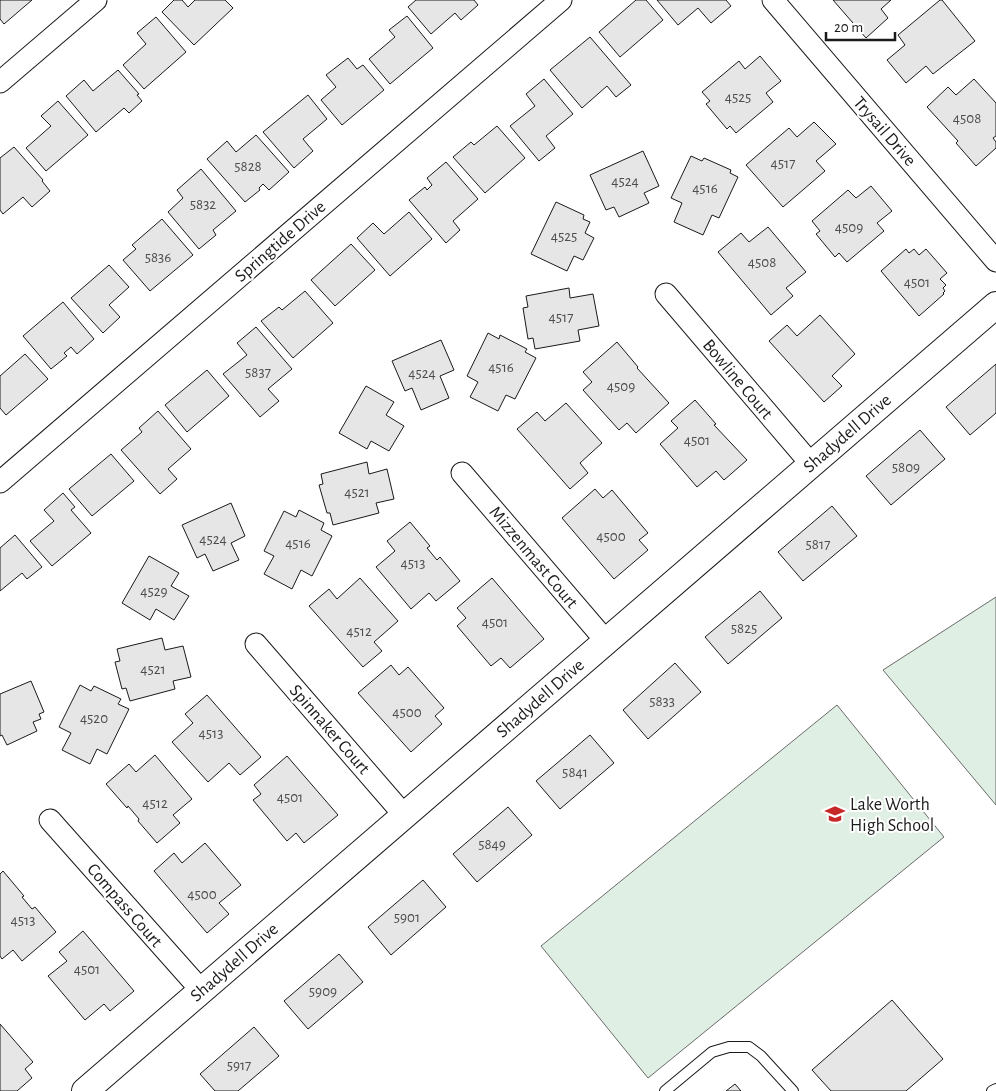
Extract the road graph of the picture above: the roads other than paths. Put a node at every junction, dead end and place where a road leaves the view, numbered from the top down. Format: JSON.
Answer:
{"nodes":[{"id":1,"x":96,"y":0,"type":"edge"},
{"id":2,"x":561,"y":0,"type":"edge"},
{"id":3,"x":773,"y":0,"type":"edge"},
{"id":4,"x":0,"y":82,"type":"edge"},
{"id":5,"x":996,"y":261,"type":"edge"},
{"id":6,"x":666,"y":294,"type":"dead end"},
{"id":7,"x":996,"y":305,"type":"edge"},
{"id":8,"x":811,"y":464,"type":"junction"},
{"id":9,"x":462,"y":473,"type":"dead end"},
{"id":10,"x":0,"y":482,"type":"edge"},
{"id":11,"x":606,"y":641,"type":"junction"},
{"id":12,"x":256,"y":644,"type":"dead end"},
{"id":13,"x":404,"y":815,"type":"junction"},
{"id":14,"x":50,"y":820,"type":"dead end"},
{"id":15,"x":201,"y":990,"type":"junction"},
{"id":16,"x":996,"y":1089,"type":"edge"},
{"id":17,"x":84,"y":1091,"type":"edge"},
{"id":18,"x":665,"y":1091,"type":"edge"},
{"id":19,"x":792,"y":1091,"type":"edge"},
{"id":20,"x":992,"y":1091,"type":"edge"}],
"edges":[{"from":1,"to":4,"type":"street"},
{"from":2,"to":10,"type":"street","name":"Springtide Drive"},
{"from":3,"to":5,"type":"street","name":"Trysail Drive"},
{"from":6,"to":8,"type":"street","name":"Bowline Court"},
{"from":7,"to":8,"type":"street","name":"Shadydell Drive"},
{"from":8,"to":11,"type":"street","name":"Shadydell Drive"},
{"from":9,"to":11,"type":"street","name":"Mizzenmast Court"},
{"from":11,"to":13,"type":"street","name":"Shadydell Drive"},
{"from":12,"to":13,"type":"street","name":"Spinnaker Court"},
{"from":13,"to":15,"type":"street","name":"Shadydell Drive"},
{"from":14,"to":15,"type":"street","name":"Compass Court"},
{"from":15,"to":17,"type":"street","name":"Shadydell Drive"},
{"from":16,"to":20,"type":"lane"},
{"from":18,"to":19,"type":"lane"}]}
